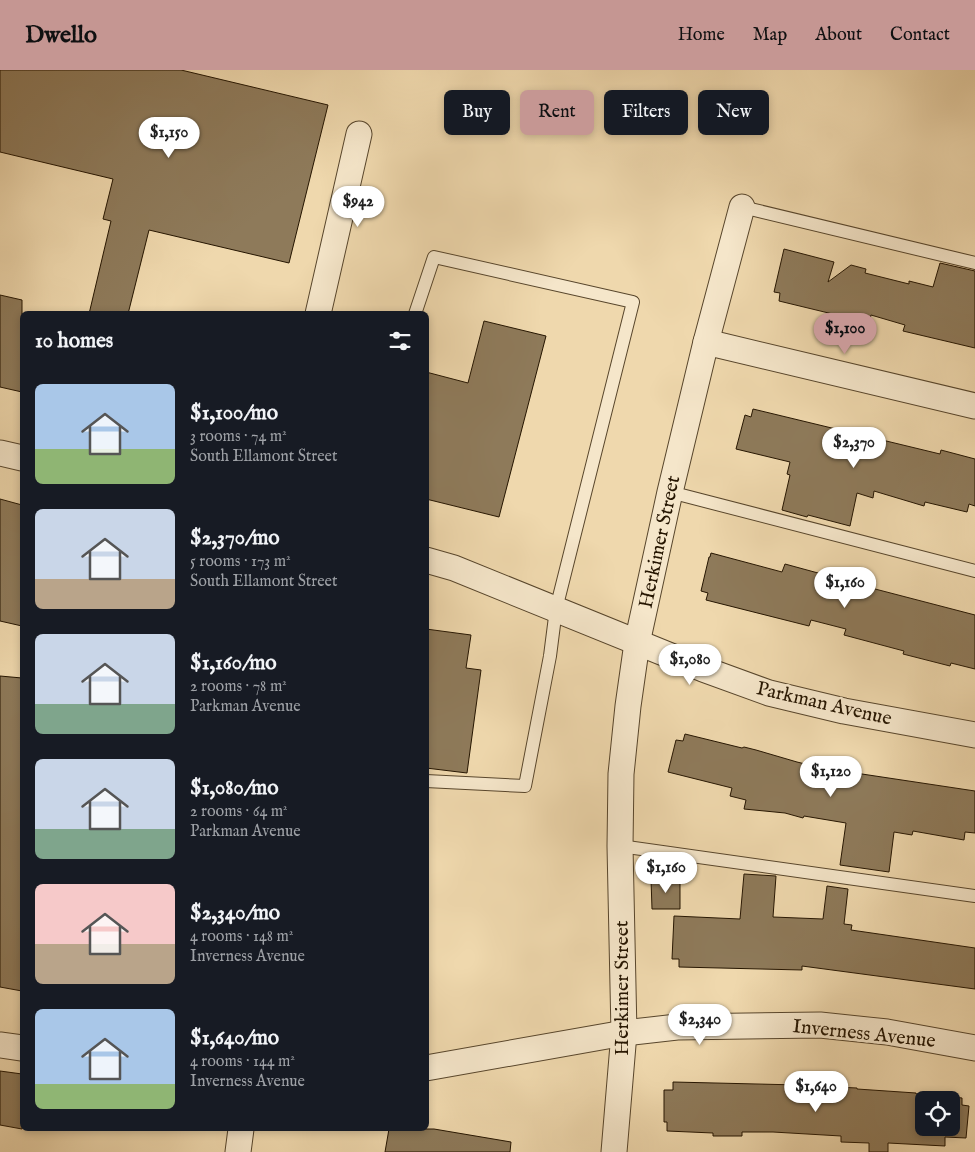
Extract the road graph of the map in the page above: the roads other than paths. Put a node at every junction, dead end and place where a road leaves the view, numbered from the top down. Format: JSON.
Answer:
{"nodes":[{"id":1,"x":359,"y":134,"type":"dead end"},
{"id":2,"x":742,"y":207,"type":"joint"},
{"id":3,"x":975,"y":263,"type":"edge"},
{"id":4,"x":319,"y":311,"type":"edge"},
{"id":5,"x":416,"y":311,"type":"edge"},
{"id":6,"x":706,"y":342,"type":"junction"},
{"id":7,"x":975,"y":406,"type":"edge"},
{"id":8,"x":0,"y":452,"type":"edge"},
{"id":9,"x":20,"y":457,"type":"edge"},
{"id":10,"x":670,"y":492,"type":"junction"},
{"id":11,"x":429,"y":561,"type":"edge"},
{"id":12,"x":975,"y":571,"type":"edge"},
{"id":13,"x":556,"y":609,"type":"junction"},
{"id":14,"x":637,"y":643,"type":"junction"},
{"id":15,"x":975,"y":735,"type":"edge"},
{"id":16,"x":429,"y":781,"type":"edge"},
{"id":17,"x":620,"y":846,"type":"junction"},
{"id":18,"x":975,"y":896,"type":"edge"},
{"id":19,"x":624,"y":1034,"type":"junction"},
{"id":20,"x":0,"y":1045,"type":"edge"},
{"id":21,"x":20,"y":1048,"type":"edge"},
{"id":22,"x":975,"y":1048,"type":"edge"},
{"id":23,"x":429,"y":1067,"type":"edge"},
{"id":24,"x":241,"y":1131,"type":"edge"},
{"id":25,"x":238,"y":1152,"type":"edge"},
{"id":26,"x":614,"y":1152,"type":"edge"}],
"edges":[{"from":1,"to":4,"type":"street"},
{"from":2,"to":3,"type":"lane"},
{"from":2,"to":6,"type":"street","name":"Herkimer Street"},
{"from":5,"to":13,"type":"lane"},
{"from":6,"to":7,"type":"street"},
{"from":6,"to":10,"type":"street","name":"Herkimer Street"},
{"from":8,"to":9,"type":"street"},
{"from":10,"to":12,"type":"lane"},
{"from":10,"to":14,"type":"street","name":"Herkimer Street"},
{"from":11,"to":13,"type":"street","name":"Parkman Avenue"},
{"from":13,"to":14,"type":"street","name":"Parkman Avenue"},
{"from":13,"to":16,"type":"lane"},
{"from":14,"to":15,"type":"street","name":"Parkman Avenue"},
{"from":14,"to":17,"type":"street","name":"Herkimer Street"},
{"from":17,"to":18,"type":"lane"},
{"from":17,"to":19,"type":"street","name":"Herkimer Street"},
{"from":19,"to":22,"type":"street","name":"Inverness Avenue"},
{"from":19,"to":23,"type":"street","name":"Inverness Avenue"},
{"from":19,"to":26,"type":"street","name":"Herkimer Street"},
{"from":20,"to":21,"type":"street"},
{"from":24,"to":25,"type":"street"}]}
